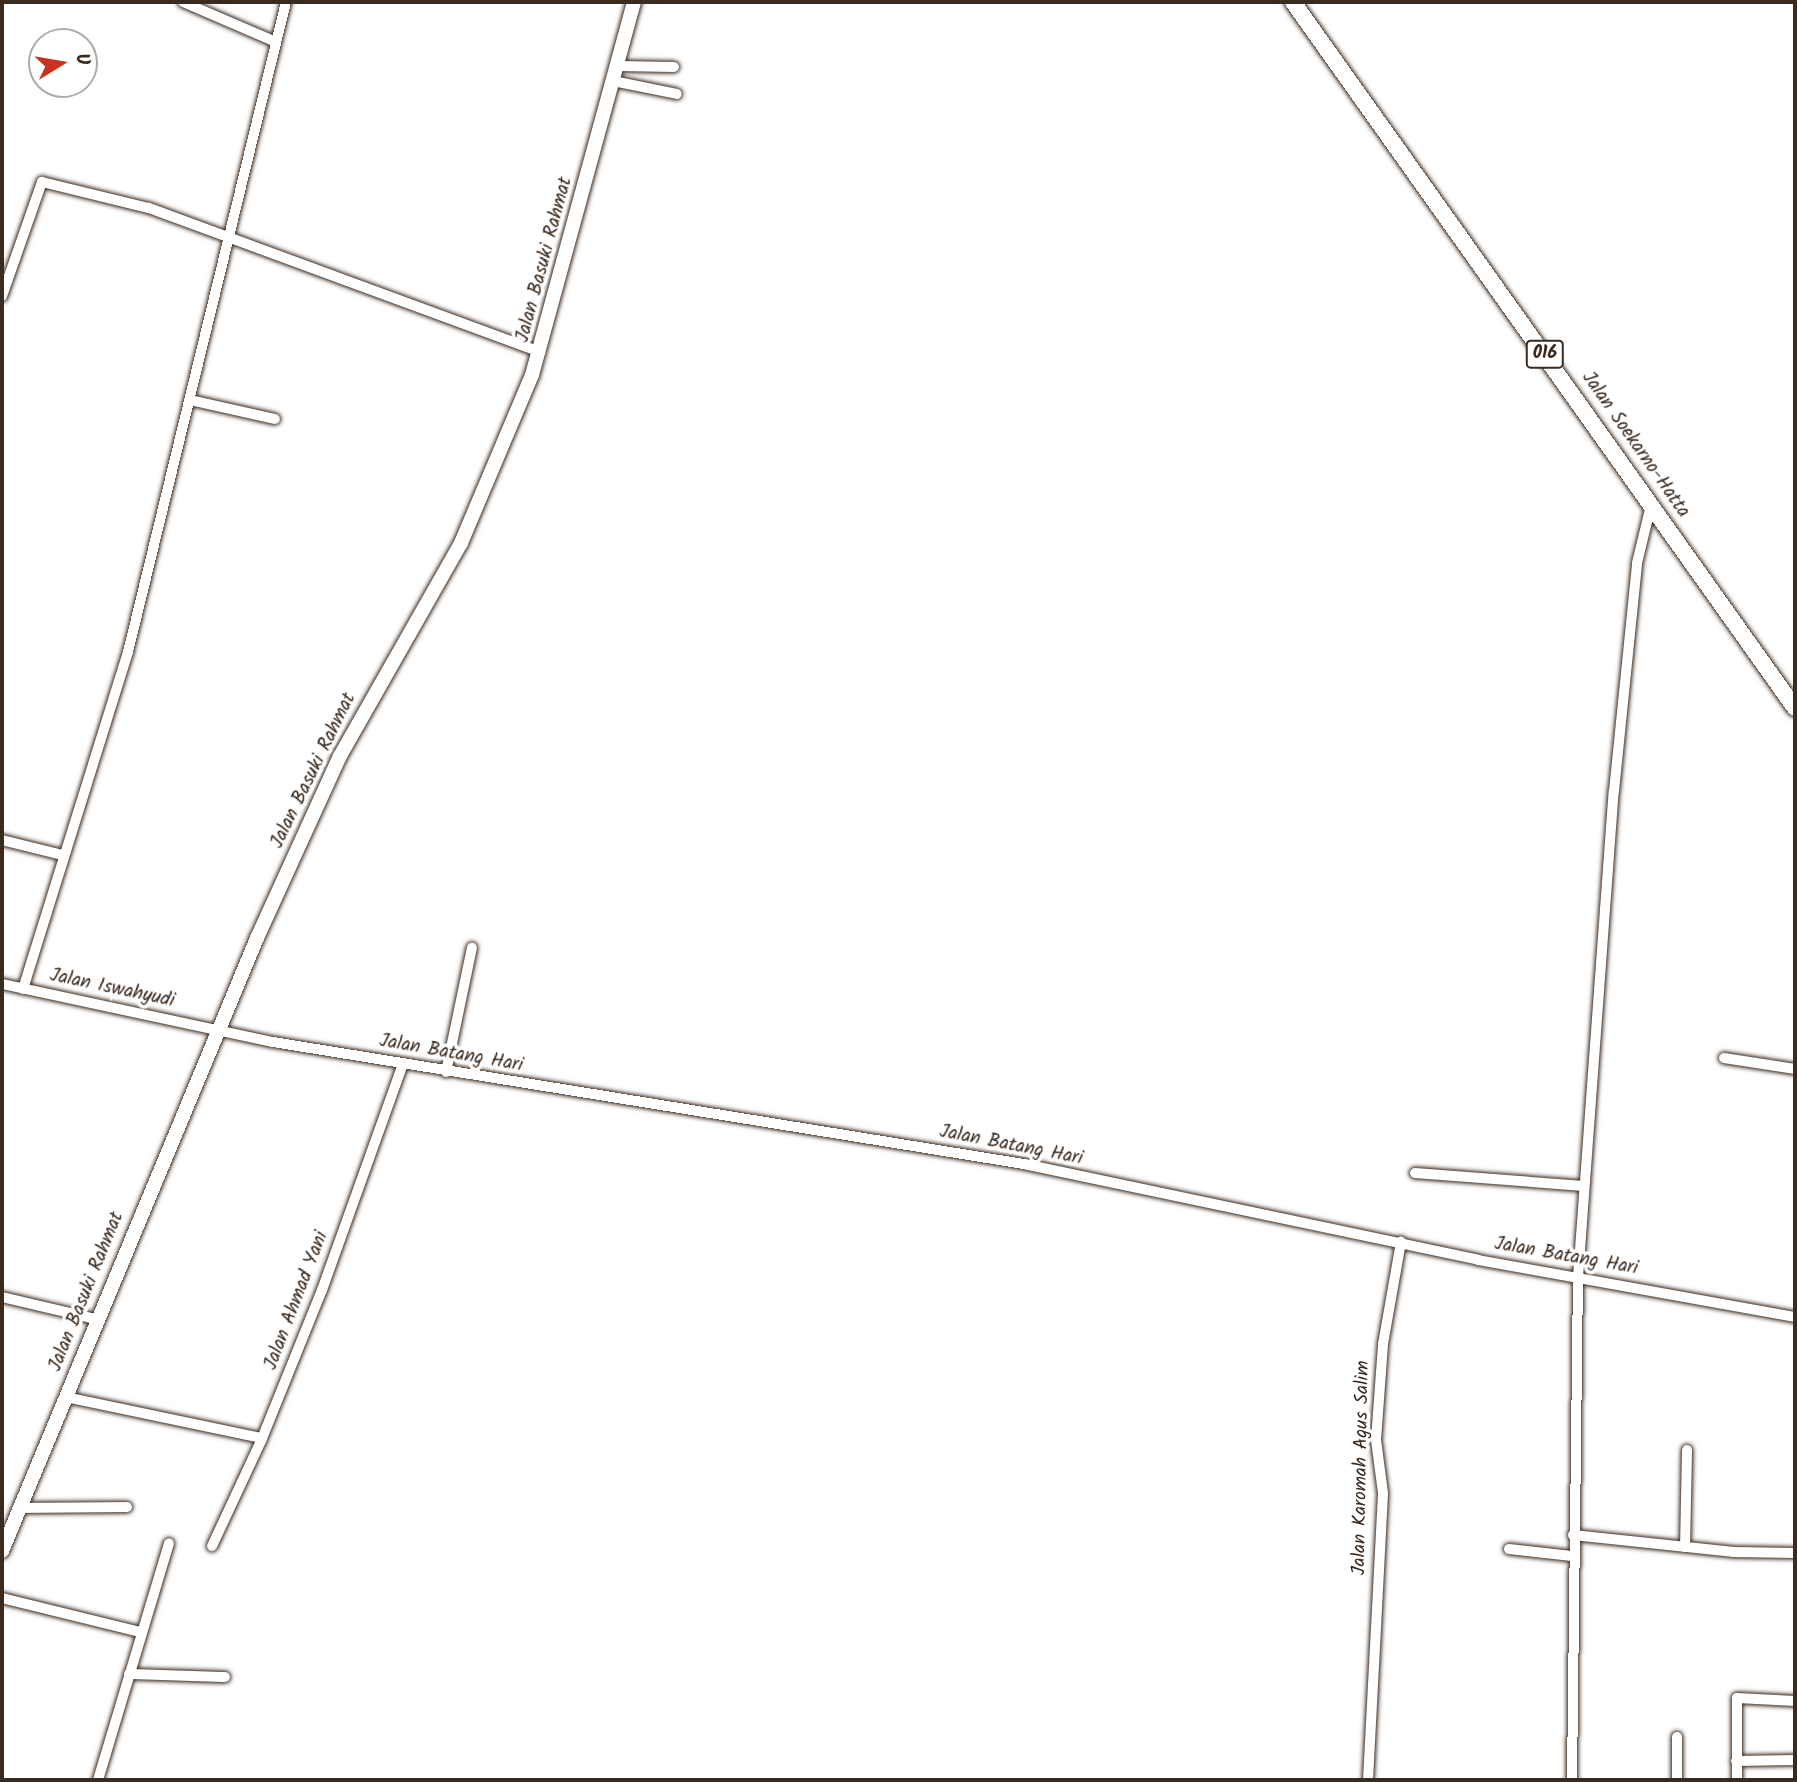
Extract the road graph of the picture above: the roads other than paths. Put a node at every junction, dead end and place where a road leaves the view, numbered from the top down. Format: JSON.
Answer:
{"nodes":[{"id":1,"x":183,"y":2,"type":"edge"},
{"id":2,"x":286,"y":2,"type":"edge"},
{"id":3,"x":635,"y":2,"type":"edge"},
{"id":4,"x":1293,"y":2,"type":"edge"},
{"id":5,"x":276,"y":43,"type":"junction"},
{"id":6,"x":618,"y":66,"type":"junction"},
{"id":7,"x":674,"y":67,"type":"dead end"},
{"id":8,"x":613,"y":81,"type":"junction"},
{"id":9,"x":677,"y":94,"type":"dead end"},
{"id":10,"x":229,"y":236,"type":"junction"},
{"id":11,"x":2,"y":296,"type":"edge"},
{"id":12,"x":540,"y":352,"type":"junction"},
{"id":13,"x":190,"y":400,"type":"junction"},
{"id":14,"x":275,"y":419,"type":"dead end"},
{"id":15,"x":1651,"y":505,"type":"junction"},
{"id":16,"x":1795,"y":708,"type":"edge"},
{"id":17,"x":2,"y":840,"type":"edge"},
{"id":18,"x":62,"y":855,"type":"junction"},
{"id":19,"x":472,"y":948,"type":"dead end"},
{"id":20,"x":2,"y":984,"type":"edge"},
{"id":21,"x":23,"y":989,"type":"junction"},
{"id":22,"x":216,"y":1029,"type":"junction"},
{"id":23,"x":1724,"y":1058,"type":"dead end"},
{"id":24,"x":403,"y":1064,"type":"junction"},
{"id":25,"x":1795,"y":1069,"type":"edge"},
{"id":26,"x":446,"y":1072,"type":"junction"},
{"id":27,"x":1415,"y":1173,"type":"dead end"},
{"id":28,"x":1584,"y":1186,"type":"junction"},
{"id":29,"x":1401,"y":1242,"type":"junction"},
{"id":30,"x":1578,"y":1277,"type":"junction"},
{"id":31,"x":2,"y":1297,"type":"edge"},
{"id":32,"x":1795,"y":1317,"type":"edge"},
{"id":33,"x":96,"y":1319,"type":"junction"},
{"id":34,"x":65,"y":1397,"type":"junction"},
{"id":35,"x":262,"y":1438,"type":"junction"},
{"id":36,"x":1687,"y":1450,"type":"dead end"},
{"id":37,"x":128,"y":1507,"type":"dead end"},
{"id":38,"x":19,"y":1508,"type":"junction"},
{"id":39,"x":1573,"y":1535,"type":"junction"},
{"id":40,"x":169,"y":1543,"type":"dead end"},
{"id":41,"x":212,"y":1546,"type":"dead end"},
{"id":42,"x":1685,"y":1547,"type":"junction"},
{"id":43,"x":1509,"y":1549,"type":"dead end"},
{"id":44,"x":2,"y":1552,"type":"edge"},
{"id":45,"x":1795,"y":1553,"type":"edge"},
{"id":46,"x":1572,"y":1556,"type":"junction"},
{"id":47,"x":2,"y":1598,"type":"edge"},
{"id":48,"x":140,"y":1632,"type":"junction"},
{"id":49,"x":129,"y":1674,"type":"junction"},
{"id":50,"x":225,"y":1678,"type":"dead end"},
{"id":51,"x":1795,"y":1701,"type":"edge"},
{"id":52,"x":1677,"y":1737,"type":"dead end"},
{"id":53,"x":1795,"y":1760,"type":"edge"},
{"id":54,"x":1736,"y":1761,"type":"junction"},
{"id":55,"x":98,"y":1780,"type":"edge"},
{"id":56,"x":1368,"y":1780,"type":"edge"},
{"id":57,"x":1572,"y":1780,"type":"edge"},
{"id":58,"x":1677,"y":1780,"type":"edge"},
{"id":59,"x":1737,"y":1780,"type":"edge"}],
"edges":[{"from":1,"to":5,"type":"street"},
{"from":2,"to":5,"type":"street"},
{"from":3,"to":6,"type":"main road","name":"Jalan Basuki Rahmat"},
{"from":4,"to":15,"type":"main road","name":"Jalan Soekarno-Hatta","number":"016"},
{"from":5,"to":10,"type":"street"},
{"from":6,"to":7,"type":"street"},
{"from":6,"to":8,"type":"main road","name":"Jalan Basuki Rahmat"},
{"from":8,"to":9,"type":"street"},
{"from":8,"to":12,"type":"main road","name":"Jalan Basuki Rahmat"},
{"from":10,"to":11,"type":"street"},
{"from":10,"to":12,"type":"street"},
{"from":10,"to":13,"type":"street"},
{"from":12,"to":22,"type":"main road","name":"Jalan Basuki Rahmat"},
{"from":13,"to":14,"type":"street"},
{"from":13,"to":18,"type":"street"},
{"from":15,"to":16,"type":"main road","name":"Jalan Soekarno-Hatta","number":"016"},
{"from":15,"to":28,"type":"street"},
{"from":17,"to":18,"type":"street"},
{"from":18,"to":21,"type":"street"},
{"from":19,"to":26,"type":"street"},
{"from":20,"to":21,"type":"street","name":"Jalan Iswahyudi"},
{"from":21,"to":22,"type":"street","name":"Jalan Iswahyudi"},
{"from":22,"to":24,"type":"street","name":"Jalan Batang Hari"},
{"from":22,"to":33,"type":"main road","name":"Jalan Basuki Rahmat"},
{"from":23,"to":25,"type":"street"},
{"from":24,"to":26,"type":"street","name":"Jalan Batang Hari"},
{"from":24,"to":35,"type":"street","name":"Jalan Ahmad Yani"},
{"from":26,"to":29,"type":"street","name":"Jalan Batang Hari"},
{"from":27,"to":28,"type":"street"},
{"from":28,"to":30,"type":"street"},
{"from":29,"to":30,"type":"street","name":"Jalan Batang Hari"},
{"from":29,"to":56,"type":"street","name":"Jalan Karomah Agus Salim"},
{"from":30,"to":32,"type":"street","name":"Jalan Batang Hari"},
{"from":30,"to":39,"type":"street"},
{"from":31,"to":33,"type":"street"},
{"from":33,"to":34,"type":"main road","name":"Jalan Basuki Rahmat"},
{"from":34,"to":35,"type":"street"},
{"from":34,"to":38,"type":"main road","name":"Jalan Basuki Rahmat"},
{"from":35,"to":41,"type":"street","name":"Jalan Ahmad Yani"},
{"from":36,"to":42,"type":"street"},
{"from":37,"to":38,"type":"street"},
{"from":38,"to":44,"type":"main road","name":"Jalan Basuki Rahmat"},
{"from":39,"to":42,"type":"street"},
{"from":39,"to":46,"type":"street"},
{"from":40,"to":48,"type":"street"},
{"from":42,"to":45,"type":"street"},
{"from":43,"to":46,"type":"street"},
{"from":46,"to":57,"type":"street"},
{"from":47,"to":48,"type":"street"},
{"from":48,"to":49,"type":"street"},
{"from":49,"to":50,"type":"street"},
{"from":49,"to":55,"type":"street"},
{"from":51,"to":54,"type":"street"},
{"from":52,"to":58,"type":"street"},
{"from":53,"to":54,"type":"street"},
{"from":54,"to":59,"type":"street"}]}
